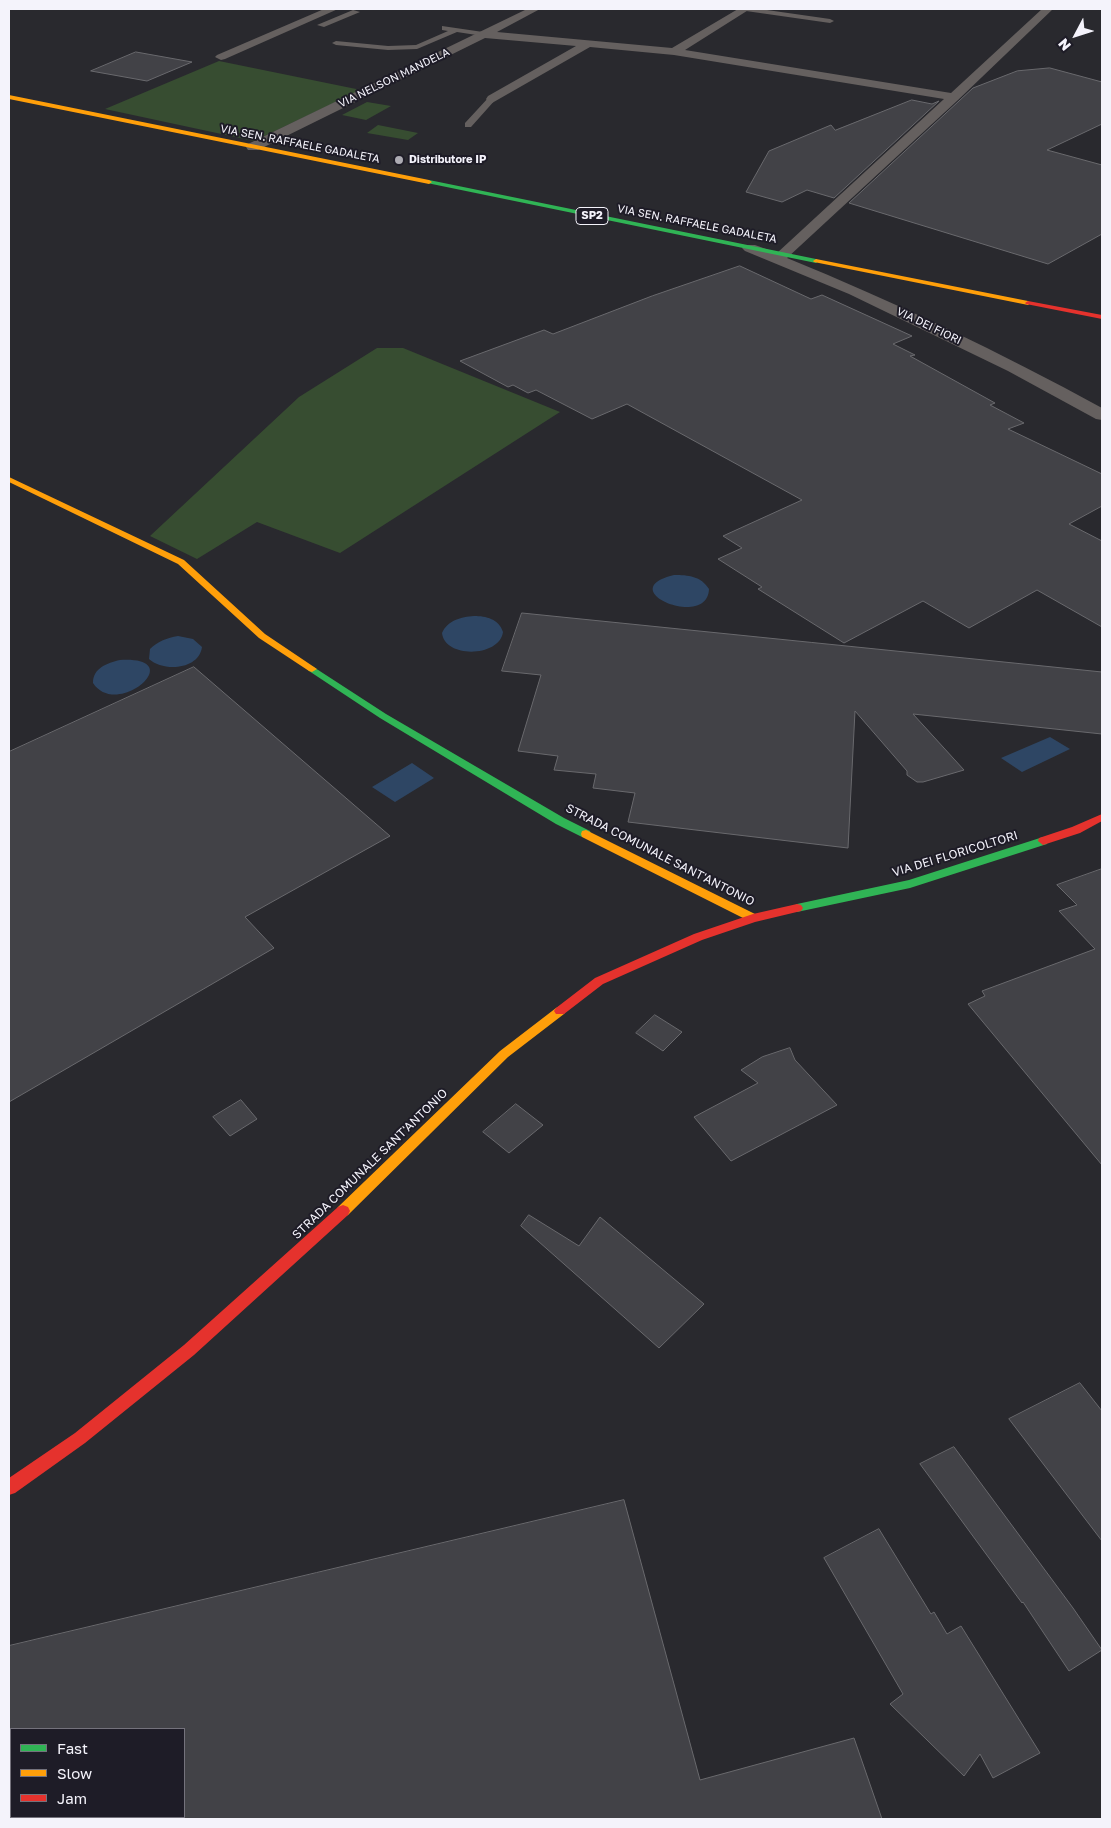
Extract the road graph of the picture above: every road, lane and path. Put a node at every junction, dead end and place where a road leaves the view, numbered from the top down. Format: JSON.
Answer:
{"nodes":[{"id":1,"x":333,"y":9,"type":"edge"},
{"id":2,"x":535,"y":9,"type":"edge"},
{"id":3,"x":746,"y":9,"type":"edge"},
{"id":4,"x":1048,"y":9,"type":"edge"},
{"id":5,"x":359,"y":10,"type":"edge"},
{"id":6,"x":830,"y":21,"type":"dead end"},
{"id":7,"x":321,"y":25,"type":"dead end"},
{"id":8,"x":436,"y":26,"type":"dead end"},
{"id":9,"x":456,"y":30,"type":"junction"},
{"id":10,"x":483,"y":34,"type":"junction"},
{"id":11,"x":336,"y":43,"type":"dead end"},
{"id":12,"x":588,"y":44,"type":"junction"},
{"id":13,"x":674,"y":52,"type":"junction"},
{"id":14,"x":222,"y":57,"type":"dead end"},
{"id":15,"x":9,"y":97,"type":"edge"},
{"id":16,"x":954,"y":97,"type":"junction"},
{"id":17,"x":492,"y":99,"type":"joint"},
{"id":18,"x":468,"y":125,"type":"dead end"},
{"id":19,"x":253,"y":147,"type":"junction"},
{"id":20,"x":750,"y":248,"type":"junction"},
{"id":21,"x":784,"y":254,"type":"junction"},
{"id":22,"x":1102,"y":317,"type":"edge"},
{"id":23,"x":1102,"y":416,"type":"edge"},
{"id":24,"x":9,"y":479,"type":"edge"},
{"id":25,"x":1102,"y":817,"type":"edge"},
{"id":26,"x":753,"y":918,"type":"junction"},
{"id":27,"x":9,"y":1487,"type":"edge"}],
"edges":[{"from":1,"to":5,"type":"lane"},
{"from":1,"to":14,"type":"street"},
{"from":2,"to":10,"type":"street","name":"VIA NELSON MANDELA"},
{"from":3,"to":6,"type":"lane"},
{"from":3,"to":13,"type":"street"},
{"from":4,"to":16,"type":"street"},
{"from":5,"to":7,"type":"lane"},
{"from":8,"to":9,"type":"lane"},
{"from":9,"to":10,"type":"lane"},
{"from":9,"to":11,"type":"lane"},
{"from":10,"to":12,"type":"street"},
{"from":10,"to":19,"type":"street","name":"VIA NELSON MANDELA"},
{"from":12,"to":13,"type":"street"},
{"from":12,"to":17,"type":"street"},
{"from":13,"to":16,"type":"street"},
{"from":15,"to":19,"type":"street","name":"VIA SEN. RAFFAELE GADALETA","number":"SP2"},
{"from":16,"to":21,"type":"street"},
{"from":17,"to":18,"type":"lane"},
{"from":19,"to":20,"type":"street","name":"VIA SEN. RAFFAELE GADALETA","number":"SP2"},
{"from":20,"to":21,"type":"street","name":"VIA SEN. RAFFAELE GADALETA","number":"SP2"},
{"from":20,"to":23,"type":"street","name":"VIA DEI FIORI"},
{"from":21,"to":22,"type":"street","name":"VIA SEN. RAFFAELE GADALETA","number":"SP2"},
{"from":24,"to":26,"type":"street","name":"STRADA COMUNALE SANT'ANTONIO"},
{"from":25,"to":26,"type":"street","name":"VIA DEI FLORICOLTORI"},
{"from":26,"to":27,"type":"street","name":"STRADA COMUNALE SANT'ANTONIO"}]}
